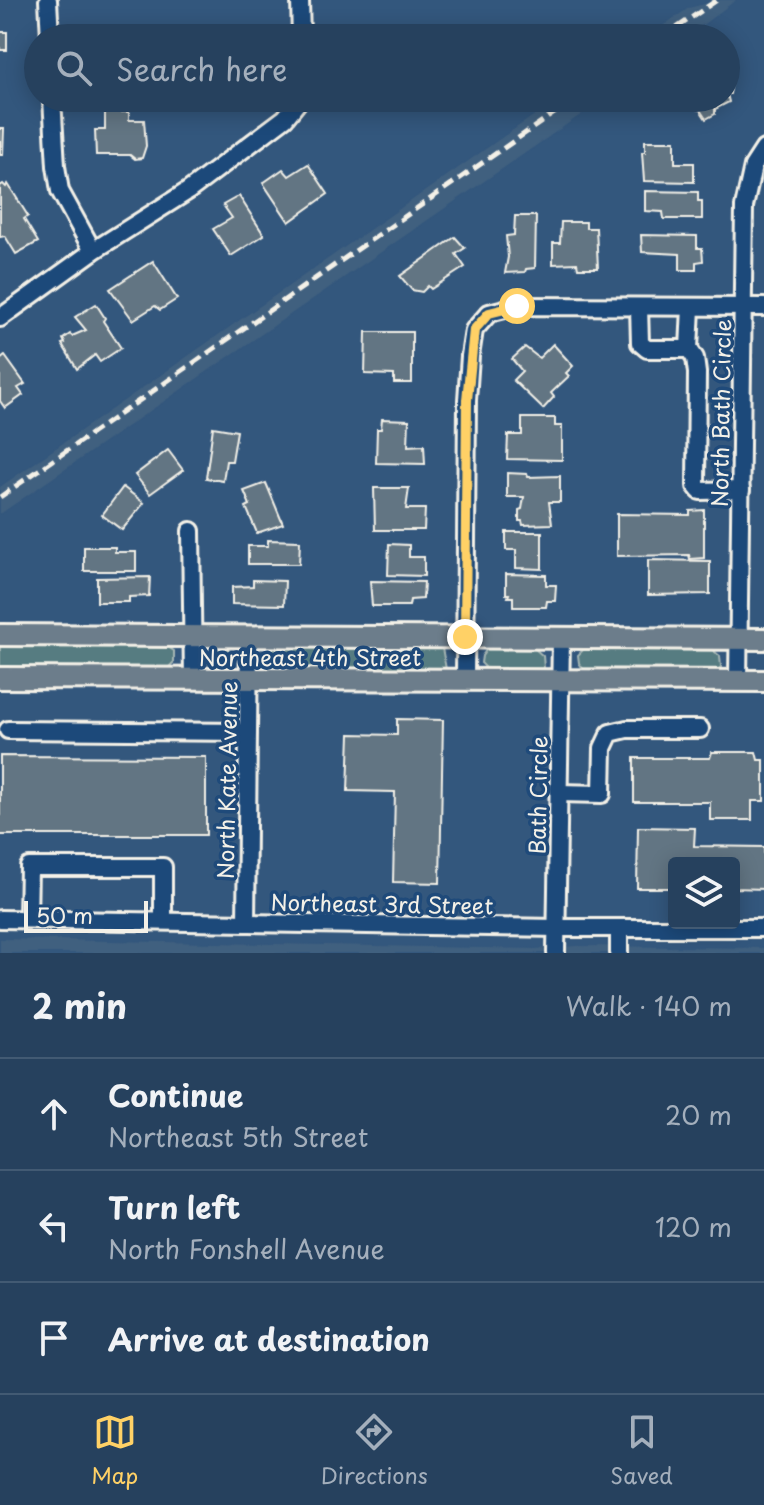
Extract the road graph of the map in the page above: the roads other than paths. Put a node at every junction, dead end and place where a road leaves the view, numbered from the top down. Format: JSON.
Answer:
{"nodes":[{"id":1,"x":48,"y":0,"type":"edge"},
{"id":2,"x":300,"y":0,"type":"edge"},
{"id":3,"x":49,"y":24,"type":"edge"},
{"id":4,"x":301,"y":24,"type":"edge"},
{"id":5,"x":53,"y":112,"type":"edge"},
{"id":6,"x":290,"y":112,"type":"edge"},
{"id":7,"x":764,"y":149,"type":"edge"},
{"id":8,"x":93,"y":251,"type":"junction"},
{"id":9,"x":639,"y":307,"type":"junction"},
{"id":10,"x":691,"y":307,"type":"junction"},
{"id":11,"x":744,"y":307,"type":"junction"},
{"id":12,"x":764,"y":307,"type":"edge"},
{"id":13,"x":0,"y":318,"type":"edge"},
{"id":14,"x":689,"y":349,"type":"junction"},
{"id":15,"x":741,"y":490,"type":"junction"},
{"id":16,"x":191,"y":531,"type":"dead end"},
{"id":17,"x":0,"y":635,"type":"edge"},
{"id":18,"x":192,"y":636,"type":"junction"},
{"id":19,"x":249,"y":637,"type":"junction"},
{"id":20,"x":465,"y":637,"type":"junction"},
{"id":21,"x":561,"y":638,"type":"junction"},
{"id":22,"x":738,"y":639,"type":"junction"},
{"id":23,"x":764,"y":639,"type":"edge"},
{"id":24,"x":0,"y":678,"type":"edge"},
{"id":25,"x":193,"y":679,"type":"junction"},
{"id":26,"x":249,"y":680,"type":"junction"},
{"id":27,"x":560,"y":680,"type":"junction"},
{"id":28,"x":465,"y":681,"type":"junction"},
{"id":29,"x":738,"y":681,"type":"junction"},
{"id":30,"x":764,"y":681,"type":"edge"},
{"id":31,"x":700,"y":729,"type":"dead end"},
{"id":32,"x":8,"y":730,"type":"dead end"},
{"id":33,"x":248,"y":732,"type":"junction"},
{"id":34,"x":559,"y":793,"type":"junction"},
{"id":35,"x":0,"y":919,"type":"edge"},
{"id":36,"x":28,"y":919,"type":"junction"},
{"id":37,"x":163,"y":921,"type":"junction"},
{"id":38,"x":246,"y":923,"type":"junction"},
{"id":39,"x":557,"y":928,"type":"junction"},
{"id":40,"x":619,"y":928,"type":"junction"},
{"id":41,"x":764,"y":928,"type":"edge"},
{"id":42,"x":556,"y":953,"type":"edge"},
{"id":43,"x":619,"y":953,"type":"edge"}],
"edges":[{"from":1,"to":3,"type":"street"},
{"from":2,"to":4,"type":"street"},
{"from":5,"to":8,"type":"street"},
{"from":6,"to":8,"type":"street"},
{"from":7,"to":11,"type":"street","name":"North Bath Circle"},
{"from":8,"to":13,"type":"street"},
{"from":9,"to":10,"type":"street"},
{"from":9,"to":14,"type":"street"},
{"from":9,"to":20,"type":"street"},
{"from":10,"to":11,"type":"street"},
{"from":10,"to":14,"type":"street"},
{"from":11,"to":12,"type":"street"},
{"from":11,"to":15,"type":"street","name":"North Bath Circle"},
{"from":14,"to":15,"type":"street"},
{"from":15,"to":22,"type":"street","name":"North Bath Circle"},
{"from":16,"to":18,"type":"street","name":"North Kate Avenue"},
{"from":17,"to":18,"type":"main road","name":"Northeast 4th Street"},
{"from":18,"to":19,"type":"main road","name":"Northeast 4th Street"},
{"from":18,"to":25,"type":"street","name":"North Kate Avenue"},
{"from":19,"to":20,"type":"main road","name":"Northeast 4th Street"},
{"from":19,"to":26,"type":"street","name":"North Kate Avenue"},
{"from":20,"to":21,"type":"main road","name":"Northeast 4th Street"},
{"from":20,"to":28,"type":"street"},
{"from":21,"to":22,"type":"main road","name":"Northeast 4th Street"},
{"from":21,"to":27,"type":"street","name":"Bath Circle"},
{"from":22,"to":23,"type":"main road","name":"Northeast 4th Street"},
{"from":22,"to":29,"type":"street","name":"North Bath Circle"},
{"from":24,"to":25,"type":"main road","name":"Northeast 4th Street"},
{"from":25,"to":26,"type":"main road","name":"Northeast 4th Street"},
{"from":26,"to":28,"type":"main road","name":"Northeast 4th Street"},
{"from":26,"to":33,"type":"street","name":"North Kate Avenue"},
{"from":27,"to":28,"type":"main road","name":"Northeast 4th Street"},
{"from":27,"to":29,"type":"main road","name":"Northeast 4th Street"},
{"from":27,"to":34,"type":"street","name":"Bath Circle"},
{"from":29,"to":30,"type":"main road","name":"Northeast 4th Street"},
{"from":31,"to":34,"type":"street"},
{"from":32,"to":33,"type":"street"},
{"from":33,"to":38,"type":"street","name":"North Kate Avenue"},
{"from":34,"to":39,"type":"street","name":"Bath Circle"},
{"from":35,"to":36,"type":"street","name":"Northeast 3rd Street"},
{"from":36,"to":37,"type":"street","name":"Northeast 3rd Street"},
{"from":36,"to":37,"type":"street"},
{"from":37,"to":38,"type":"street","name":"Northeast 3rd Street"},
{"from":38,"to":39,"type":"street","name":"Northeast 3rd Street"},
{"from":39,"to":40,"type":"street","name":"Northeast 3rd Street"},
{"from":39,"to":42,"type":"street","name":"Bath Circle"},
{"from":40,"to":41,"type":"street","name":"Northeast 3rd Street"},
{"from":40,"to":43,"type":"street"}]}
